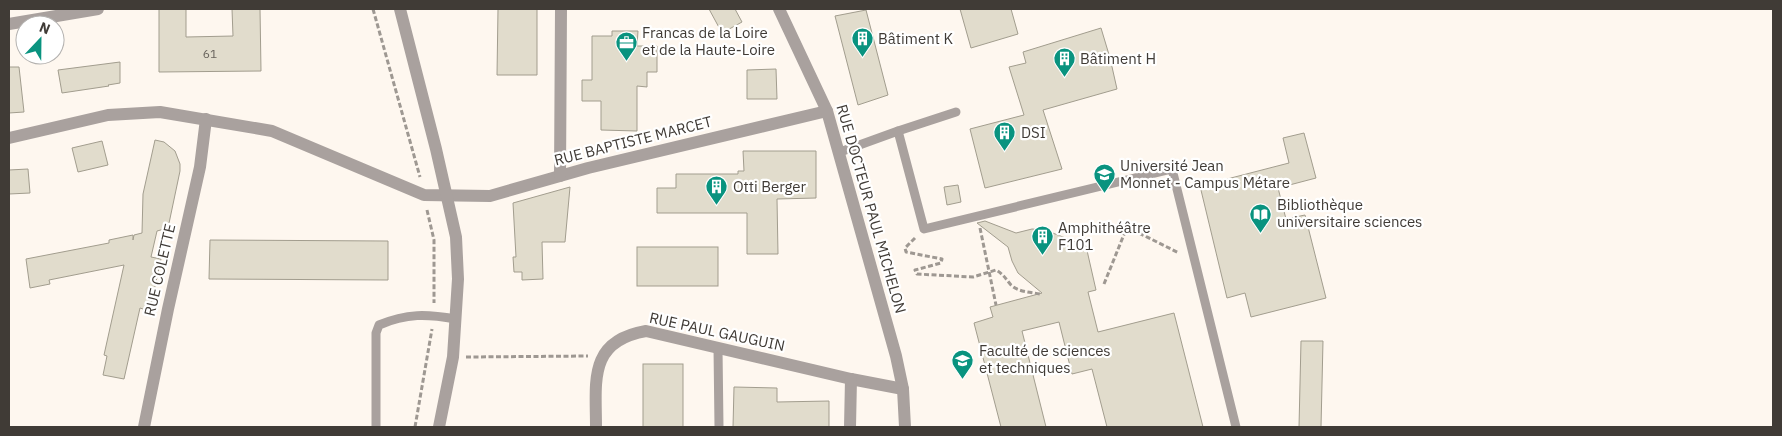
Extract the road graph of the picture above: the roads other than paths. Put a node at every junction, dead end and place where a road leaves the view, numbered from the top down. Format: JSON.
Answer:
{"nodes":[{"id":1,"x":98,"y":9,"type":"edge"},
{"id":2,"x":400,"y":9,"type":"edge"},
{"id":3,"x":560,"y":9,"type":"edge"},
{"id":4,"x":779,"y":9,"type":"edge"},
{"id":5,"x":9,"y":24,"type":"edge"},
{"id":6,"x":827,"y":111,"type":"junction"},
{"id":7,"x":956,"y":112,"type":"dead end"},
{"id":8,"x":206,"y":119,"type":"junction"},
{"id":9,"x":898,"y":131,"type":"junction"},
{"id":10,"x":9,"y":138,"type":"edge"},
{"id":11,"x":840,"y":152,"type":"junction"},
{"id":12,"x":560,"y":176,"type":"junction"},
{"id":13,"x":446,"y":196,"type":"junction"},
{"id":14,"x":456,"y":319,"type":"junction"},
{"id":15,"x":718,"y":348,"type":"junction"},
{"id":16,"x":851,"y":379,"type":"junction"},
{"id":17,"x":903,"y":389,"type":"junction"},
{"id":18,"x":144,"y":427,"type":"edge"},
{"id":19,"x":376,"y":427,"type":"edge"},
{"id":20,"x":439,"y":427,"type":"edge"},
{"id":21,"x":596,"y":427,"type":"edge"},
{"id":22,"x":719,"y":427,"type":"edge"},
{"id":23,"x":850,"y":427,"type":"edge"},
{"id":24,"x":906,"y":427,"type":"edge"},
{"id":25,"x":1236,"y":427,"type":"edge"}],
"edges":[{"from":1,"to":5,"type":"street"},
{"from":2,"to":13,"type":"street"},
{"from":3,"to":12,"type":"street"},
{"from":4,"to":6,"type":"street","name":"RUE DOCTEUR PAUL MICHELON"},
{"from":6,"to":11,"type":"street","name":"RUE DOCTEUR PAUL MICHELON"},
{"from":6,"to":12,"type":"street","name":"RUE BAPTISTE MARCET"},
{"from":7,"to":9,"type":"lane"},
{"from":8,"to":10,"type":"street"},
{"from":8,"to":13,"type":"street","name":"RUE BAPTISTE MARCET"},
{"from":8,"to":18,"type":"street","name":"RUE COLETTE"},
{"from":9,"to":11,"type":"lane"},
{"from":9,"to":25,"type":"lane"},
{"from":11,"to":17,"type":"street","name":"RUE DOCTEUR PAUL MICHELON"},
{"from":12,"to":13,"type":"street","name":"RUE BAPTISTE MARCET"},
{"from":13,"to":14,"type":"street"},
{"from":14,"to":19,"type":"lane"},
{"from":14,"to":20,"type":"street"},
{"from":15,"to":16,"type":"street","name":"RUE PAUL GAUGUIN"},
{"from":15,"to":21,"type":"street","name":"RUE PAUL GAUGUIN"},
{"from":15,"to":22,"type":"lane"},
{"from":16,"to":17,"type":"street","name":"RUE PAUL GAUGUIN"},
{"from":16,"to":23,"type":"street"},
{"from":17,"to":24,"type":"street","name":"RUE DOCTEUR PAUL MICHELON"}]}
